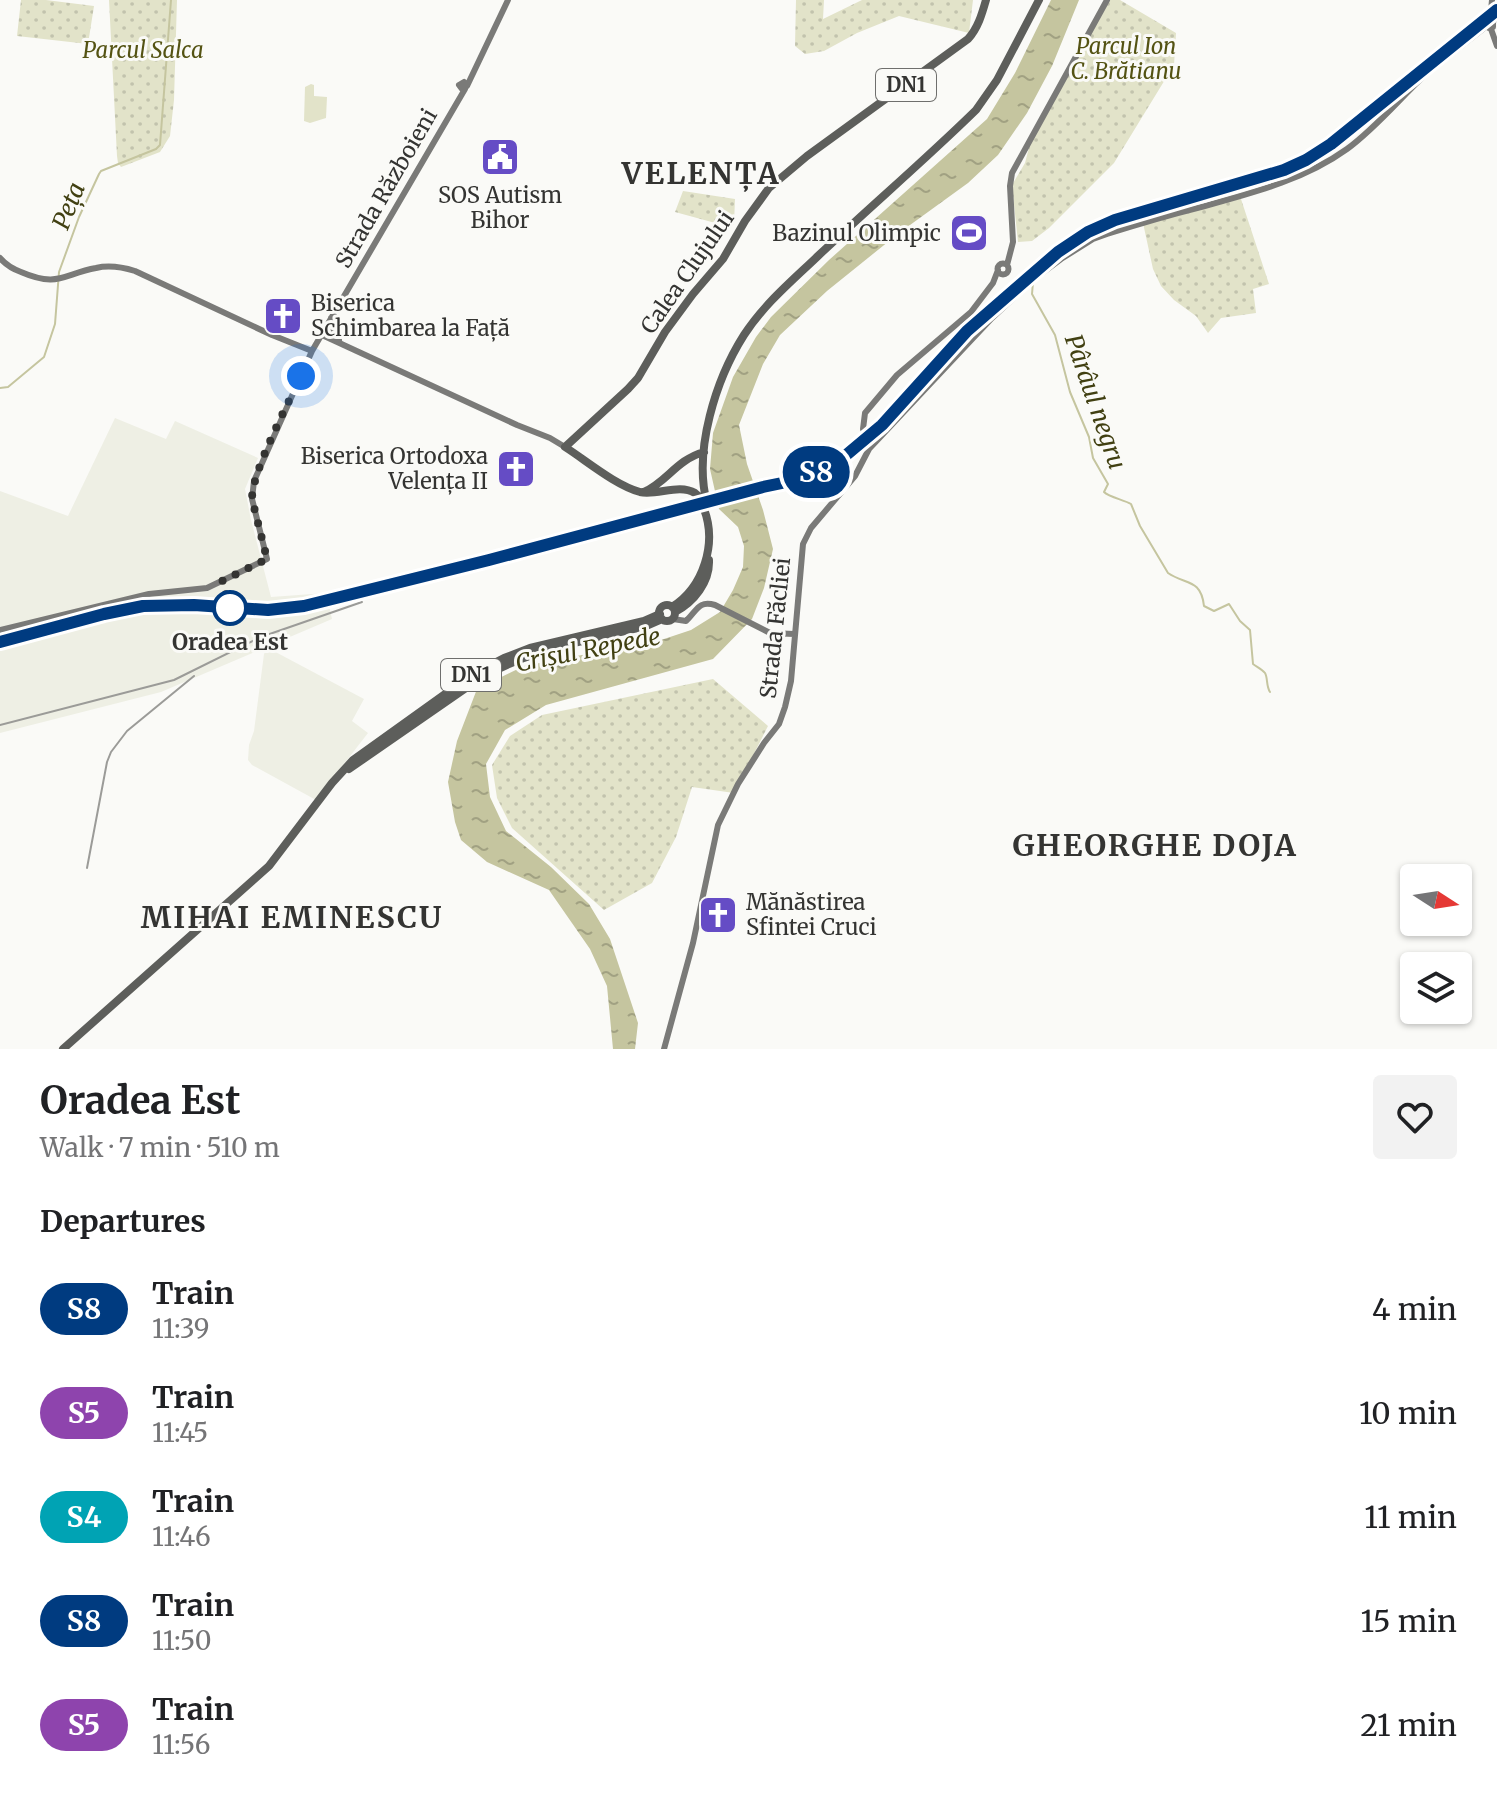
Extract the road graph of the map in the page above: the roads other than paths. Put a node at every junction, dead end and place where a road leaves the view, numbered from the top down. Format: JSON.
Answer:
{"nodes":[{"id":1,"x":508,"y":0,"type":"edge"},
{"id":2,"x":986,"y":0,"type":"edge"},
{"id":3,"x":1039,"y":0,"type":"edge"},
{"id":4,"x":1107,"y":0,"type":"edge"},
{"id":5,"x":1492,"y":0,"type":"edge"},
{"id":6,"x":1494,"y":23,"type":"edge"},
{"id":7,"x":1497,"y":46,"type":"edge"},
{"id":8,"x":0,"y":258,"type":"edge"},
{"id":9,"x":331,"y":318,"type":"junction"},
{"id":10,"x":322,"y":335,"type":"junction"},
{"id":11,"x":341,"y":343,"type":"junction"},
{"id":12,"x":312,"y":351,"type":"junction"},
{"id":13,"x":565,"y":447,"type":"junction"},
{"id":14,"x":869,"y":449,"type":"junction"},
{"id":15,"x":704,"y":452,"type":"junction"},
{"id":16,"x":643,"y":492,"type":"junction"},
{"id":17,"x":679,"y":613,"type":"junction"},
{"id":18,"x":661,"y":616,"type":"junction"},
{"id":19,"x":0,"y":630,"type":"edge"},
{"id":20,"x":794,"y":634,"type":"junction"},
{"id":21,"x":384,"y":741,"type":"junction"},
{"id":22,"x":344,"y":770,"type":"junction"},
{"id":23,"x":63,"y":1049,"type":"edge"},
{"id":24,"x":664,"y":1049,"type":"edge"}],
"edges":[{"from":1,"to":9,"type":"street","name":"Strada Războieni"},
{"from":2,"to":13,"type":"main road","name":"Calea Clujului","number":"DN1"},
{"from":3,"to":15,"type":"main road","number":"DN1"},
{"from":4,"to":14,"type":"street"},
{"from":5,"to":6,"type":"street"},
{"from":6,"to":7,"type":"street"},
{"from":6,"to":14,"type":"street","name":"Strada Făcliei","bridge":true},
{"from":8,"to":12,"type":"street"},
{"from":9,"to":10,"type":"street","name":"Strada Războieni"},
{"from":9,"to":11,"type":"street"},
{"from":10,"to":11,"type":"street"},
{"from":10,"to":12,"type":"street","name":"Strada Războieni"},
{"from":11,"to":12,"type":"street"},
{"from":11,"to":13,"type":"street"},
{"from":12,"to":19,"type":"street","name":"Strada Războieni"},
{"from":13,"to":16,"type":"main road","number":"DN1"},
{"from":14,"to":20,"type":"street","name":"Strada Făcliei"},
{"from":15,"to":16,"type":"main road"},
{"from":15,"to":17,"type":"main road","number":"DN1"},
{"from":16,"to":17,"type":"main road","number":"DN1"},
{"from":17,"to":18,"type":"main road","number":"DN1"},
{"from":17,"to":18,"type":"main road","number":"DN1"},
{"from":17,"to":20,"type":"street"},
{"from":18,"to":21,"type":"main road","number":"DN1"},
{"from":20,"to":24,"type":"street","name":"Strada Făcliei"},
{"from":21,"to":22,"type":"main road","number":"DN1"},
{"from":21,"to":22,"type":"main road","number":"DN1"},
{"from":22,"to":23,"type":"main road","number":"DN1"}]}
